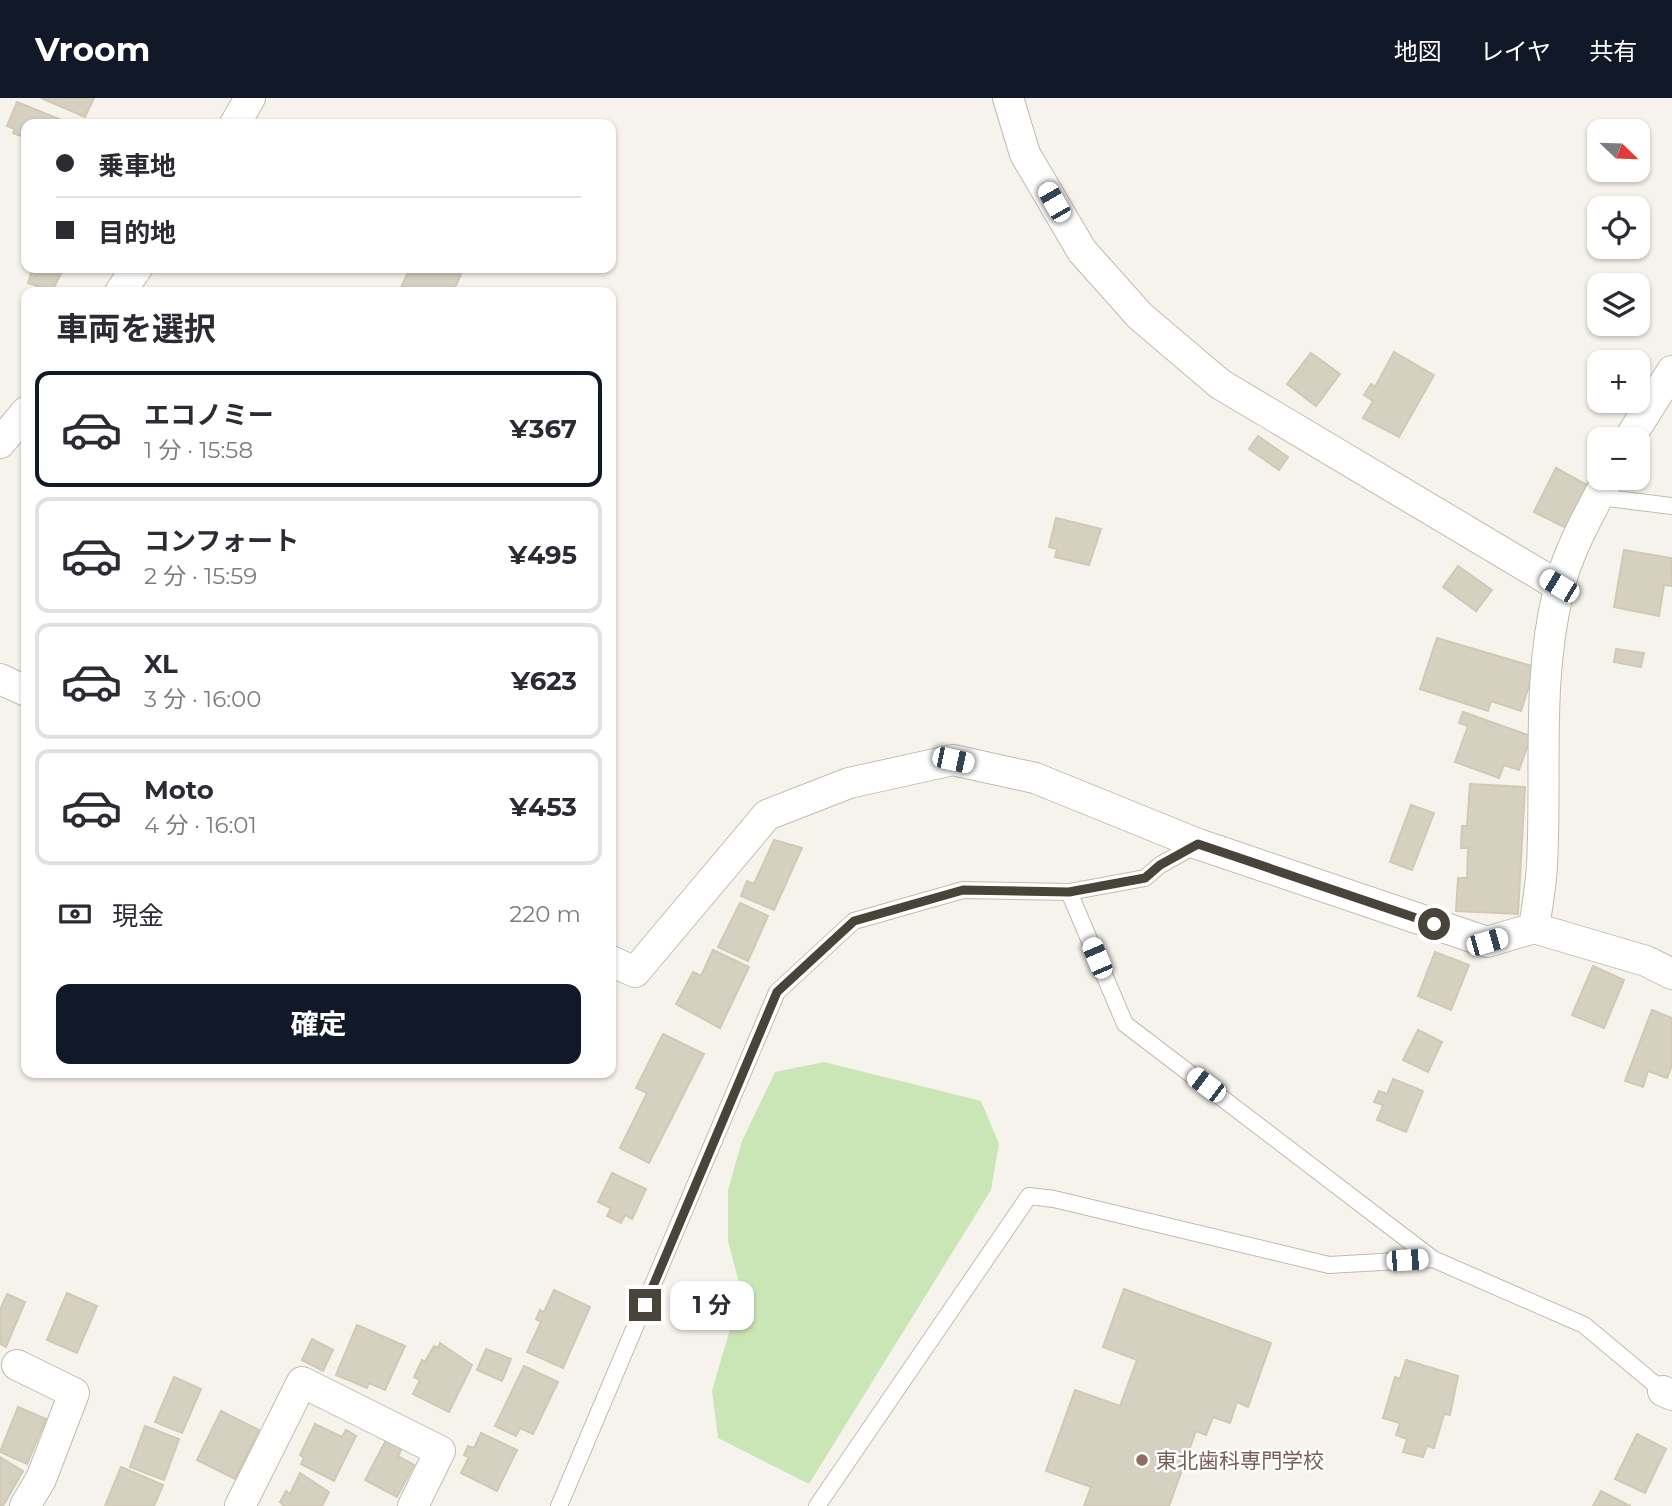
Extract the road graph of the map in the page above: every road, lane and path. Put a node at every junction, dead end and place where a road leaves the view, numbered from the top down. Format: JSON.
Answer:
{"nodes":[{"id":1,"x":250,"y":98,"type":"edge"},
{"id":2,"x":1008,"y":98,"type":"edge"},
{"id":3,"x":238,"y":119,"type":"edge"},
{"id":4,"x":1672,"y":371,"type":"edge"},
{"id":5,"x":21,"y":418,"type":"edge"},
{"id":6,"x":1637,"y":427,"type":"edge"},
{"id":7,"x":0,"y":443,"type":"edge"},
{"id":8,"x":1602,"y":490,"type":"edge"},
{"id":9,"x":1614,"y":490,"type":"edge"},
{"id":10,"x":1672,"y":506,"type":"edge"},
{"id":11,"x":1559,"y":586,"type":"junction"},
{"id":12,"x":0,"y":679,"type":"edge"},
{"id":13,"x":21,"y":689,"type":"edge"},
{"id":14,"x":1198,"y":844,"type":"junction"},
{"id":15,"x":1069,"y":892,"type":"junction"},
{"id":16,"x":1534,"y":928,"type":"junction"},
{"id":17,"x":616,"y":963,"type":"edge"},
{"id":18,"x":1672,"y":974,"type":"edge"},
{"id":19,"x":1433,"y":1259,"type":"junction"},
{"id":20,"x":17,"y":1365,"type":"dead end"},
{"id":21,"x":1667,"y":1393,"type":"edge"},
{"id":22,"x":25,"y":1506,"type":"edge"},
{"id":23,"x":240,"y":1506,"type":"edge"},
{"id":24,"x":412,"y":1506,"type":"edge"},
{"id":25,"x":559,"y":1506,"type":"edge"},
{"id":26,"x":817,"y":1506,"type":"edge"}],
"edges":[{"from":1,"to":3,"type":"street"},
{"from":2,"to":11,"type":"street"},
{"from":4,"to":6,"type":"street"},
{"from":5,"to":7,"type":"street"},
{"from":8,"to":11,"type":"street"},
{"from":9,"to":10,"type":"lane"},
{"from":11,"to":16,"type":"street"},
{"from":12,"to":13,"type":"street"},
{"from":14,"to":15,"type":"lane"},
{"from":14,"to":16,"type":"street"},
{"from":14,"to":17,"type":"street"},
{"from":15,"to":19,"type":"lane"},
{"from":15,"to":25,"type":"lane"},
{"from":16,"to":18,"type":"street"},
{"from":19,"to":21,"type":"lane"},
{"from":19,"to":26,"type":"lane"},
{"from":20,"to":22,"type":"street"},
{"from":23,"to":24,"type":"street"}]}
